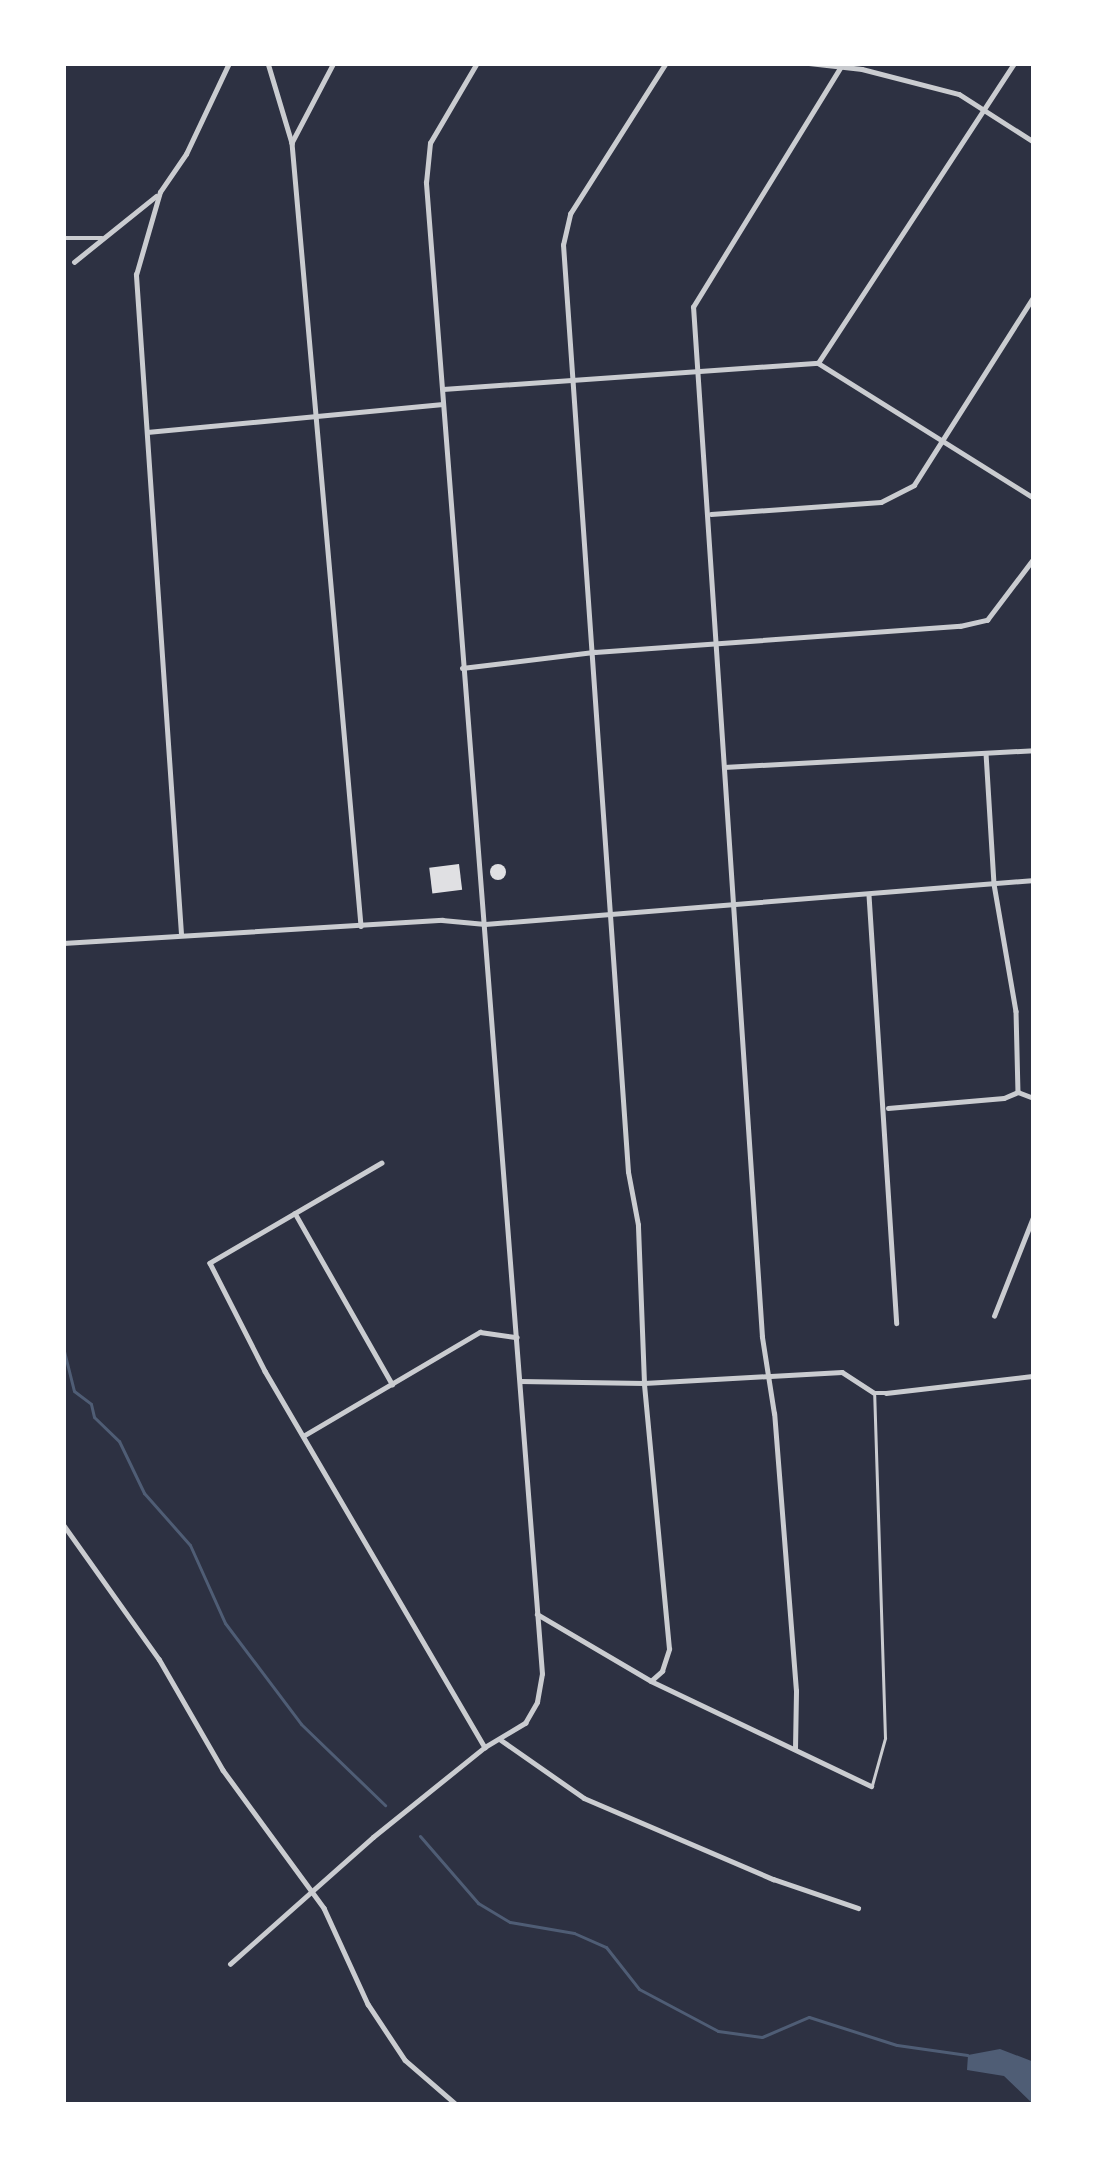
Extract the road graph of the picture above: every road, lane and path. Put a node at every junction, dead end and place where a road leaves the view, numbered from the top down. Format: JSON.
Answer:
{"nodes":[{"id":1,"x":229,"y":63,"type":"edge"},
{"id":2,"x":268,"y":63,"type":"edge"},
{"id":3,"x":334,"y":63,"type":"edge"},
{"id":4,"x":477,"y":63,"type":"edge"},
{"id":5,"x":666,"y":63,"type":"edge"},
{"id":6,"x":809,"y":63,"type":"edge"},
{"id":7,"x":1014,"y":63,"type":"edge"},
{"id":8,"x":842,"y":65,"type":"edge"},
{"id":9,"x":982,"y":110,"type":"junction"},
{"id":10,"x":1034,"y":142,"type":"edge"},
{"id":11,"x":292,"y":143,"type":"junction"},
{"id":12,"x":160,"y":192,"type":"junction"},
{"id":13,"x":63,"y":238,"type":"edge"},
{"id":14,"x":102,"y":238,"type":"junction"},
{"id":15,"x":74,"y":262,"type":"dead end"},
{"id":16,"x":1034,"y":296,"type":"edge"},
{"id":17,"x":818,"y":363,"type":"junction"},
{"id":18,"x":696,"y":371,"type":"junction"},
{"id":19,"x":574,"y":378,"type":"junction"},
{"id":20,"x":443,"y":389,"type":"junction"},
{"id":21,"x":443,"y":404,"type":"junction"},
{"id":22,"x":317,"y":413,"type":"junction"},
{"id":23,"x":147,"y":432,"type":"junction"},
{"id":24,"x":943,"y":440,"type":"junction"},
{"id":25,"x":1034,"y":498,"type":"edge"},
{"id":26,"x":709,"y":514,"type":"junction"},
{"id":27,"x":1034,"y":558,"type":"edge"},
{"id":28,"x":718,"y":643,"type":"junction"},
{"id":29,"x":595,"y":652,"type":"junction"},
{"id":30,"x":462,"y":668,"type":"junction"},
{"id":31,"x":1034,"y":749,"type":"edge"},
{"id":32,"x":986,"y":753,"type":"junction"},
{"id":33,"x":724,"y":766,"type":"junction"},
{"id":34,"x":1034,"y":880,"type":"edge"},
{"id":35,"x":994,"y":884,"type":"junction"},
{"id":36,"x":869,"y":895,"type":"junction"},
{"id":37,"x":732,"y":907,"type":"junction"},
{"id":38,"x":612,"y":913,"type":"junction"},
{"id":39,"x":485,"y":924,"type":"junction"},
{"id":40,"x":361,"y":926,"type":"junction"},
{"id":41,"x":182,"y":937,"type":"junction"},
{"id":42,"x":63,"y":943,"type":"edge"},
{"id":43,"x":1018,"y":1092,"type":"junction"},
{"id":44,"x":1034,"y":1098,"type":"edge"},
{"id":45,"x":886,"y":1108,"type":"junction"},
{"id":46,"x":382,"y":1163,"type":"dead end"},
{"id":47,"x":295,"y":1213,"type":"junction"},
{"id":48,"x":1034,"y":1216,"type":"edge"},
{"id":49,"x":994,"y":1316,"type":"dead end"},
{"id":50,"x":897,"y":1323,"type":"dead end"},
{"id":51,"x":517,"y":1337,"type":"junction"},
{"id":52,"x":766,"y":1375,"type":"junction"},
{"id":53,"x":1034,"y":1376,"type":"edge"},
{"id":54,"x":520,"y":1381,"type":"junction"},
{"id":55,"x":644,"y":1382,"type":"junction"},
{"id":56,"x":392,"y":1384,"type":"junction"},
{"id":57,"x":874,"y":1393,"type":"junction"},
{"id":58,"x":305,"y":1435,"type":"junction"},
{"id":59,"x":63,"y":1525,"type":"edge"},
{"id":60,"x":537,"y":1614,"type":"junction"},
{"id":61,"x":651,"y":1681,"type":"junction"},
{"id":62,"x":501,"y":1740,"type":"junction"},
{"id":63,"x":485,"y":1747,"type":"junction"},
{"id":64,"x":795,"y":1748,"type":"junction"},
{"id":65,"x":872,"y":1786,"type":"joint"},
{"id":66,"x":310,"y":1893,"type":"junction"},
{"id":67,"x":858,"y":1908,"type":"dead end"},
{"id":68,"x":230,"y":1964,"type":"dead end"},
{"id":69,"x":457,"y":2105,"type":"edge"}],
"edges":[{"from":1,"to":12,"type":"street"},
{"from":2,"to":11,"type":"street"},
{"from":3,"to":11,"type":"street"},
{"from":4,"to":20,"type":"street"},
{"from":5,"to":19,"type":"street"},
{"from":6,"to":8,"type":"street"},
{"from":7,"to":9,"type":"street"},
{"from":8,"to":9,"type":"street"},
{"from":8,"to":18,"type":"street"},
{"from":9,"to":10,"type":"street"},
{"from":9,"to":17,"type":"street"},
{"from":11,"to":22,"type":"street"},
{"from":12,"to":14,"type":"street"},
{"from":12,"to":23,"type":"street"},
{"from":13,"to":14,"type":"street"},
{"from":14,"to":15,"type":"street"},
{"from":16,"to":24,"type":"street"},
{"from":17,"to":18,"type":"street"},
{"from":17,"to":24,"type":"street"},
{"from":18,"to":19,"type":"street"},
{"from":18,"to":26,"type":"street"},
{"from":19,"to":20,"type":"street"},
{"from":19,"to":29,"type":"street"},
{"from":20,"to":21,"type":"street"},
{"from":21,"to":22,"type":"street"},
{"from":21,"to":30,"type":"street"},
{"from":22,"to":23,"type":"street"},
{"from":22,"to":40,"type":"street"},
{"from":23,"to":41,"type":"street"},
{"from":24,"to":25,"type":"street"},
{"from":24,"to":26,"type":"street"},
{"from":26,"to":28,"type":"street"},
{"from":27,"to":28,"type":"street"},
{"from":28,"to":29,"type":"street"},
{"from":28,"to":33,"type":"street"},
{"from":29,"to":30,"type":"street"},
{"from":29,"to":38,"type":"street"},
{"from":30,"to":39,"type":"street"},
{"from":31,"to":32,"type":"street"},
{"from":32,"to":33,"type":"street"},
{"from":32,"to":35,"type":"street"},
{"from":33,"to":37,"type":"street"},
{"from":34,"to":35,"type":"street"},
{"from":35,"to":36,"type":"street"},
{"from":35,"to":43,"type":"street"},
{"from":36,"to":37,"type":"street"},
{"from":36,"to":45,"type":"street"},
{"from":37,"to":38,"type":"street"},
{"from":37,"to":52,"type":"street"},
{"from":38,"to":39,"type":"street"},
{"from":38,"to":55,"type":"street"},
{"from":39,"to":40,"type":"street"},
{"from":39,"to":51,"type":"street"},
{"from":40,"to":41,"type":"street"},
{"from":41,"to":42,"type":"street"},
{"from":43,"to":44,"type":"street"},
{"from":43,"to":45,"type":"street"},
{"from":45,"to":50,"type":"street"},
{"from":46,"to":47,"type":"street"},
{"from":47,"to":56,"type":"street"},
{"from":47,"to":58,"type":"street"},
{"from":48,"to":49,"type":"street"},
{"from":51,"to":54,"type":"street"},
{"from":51,"to":56,"type":"street"},
{"from":52,"to":55,"type":"street"},
{"from":52,"to":57,"type":"street"},
{"from":52,"to":64,"type":"street"},
{"from":53,"to":57,"type":"street"},
{"from":54,"to":55,"type":"street"},
{"from":54,"to":60,"type":"street"},
{"from":55,"to":61,"type":"street"},
{"from":56,"to":58,"type":"street"},
{"from":57,"to":65,"type":"lane"},
{"from":58,"to":63,"type":"street"},
{"from":59,"to":66,"type":"street"},
{"from":60,"to":61,"type":"street"},
{"from":60,"to":62,"type":"street"},
{"from":61,"to":64,"type":"street"},
{"from":62,"to":63,"type":"street"},
{"from":62,"to":67,"type":"street"},
{"from":63,"to":66,"type":"street"},
{"from":64,"to":65,"type":"street"},
{"from":66,"to":68,"type":"street"},
{"from":66,"to":69,"type":"street"}]}
